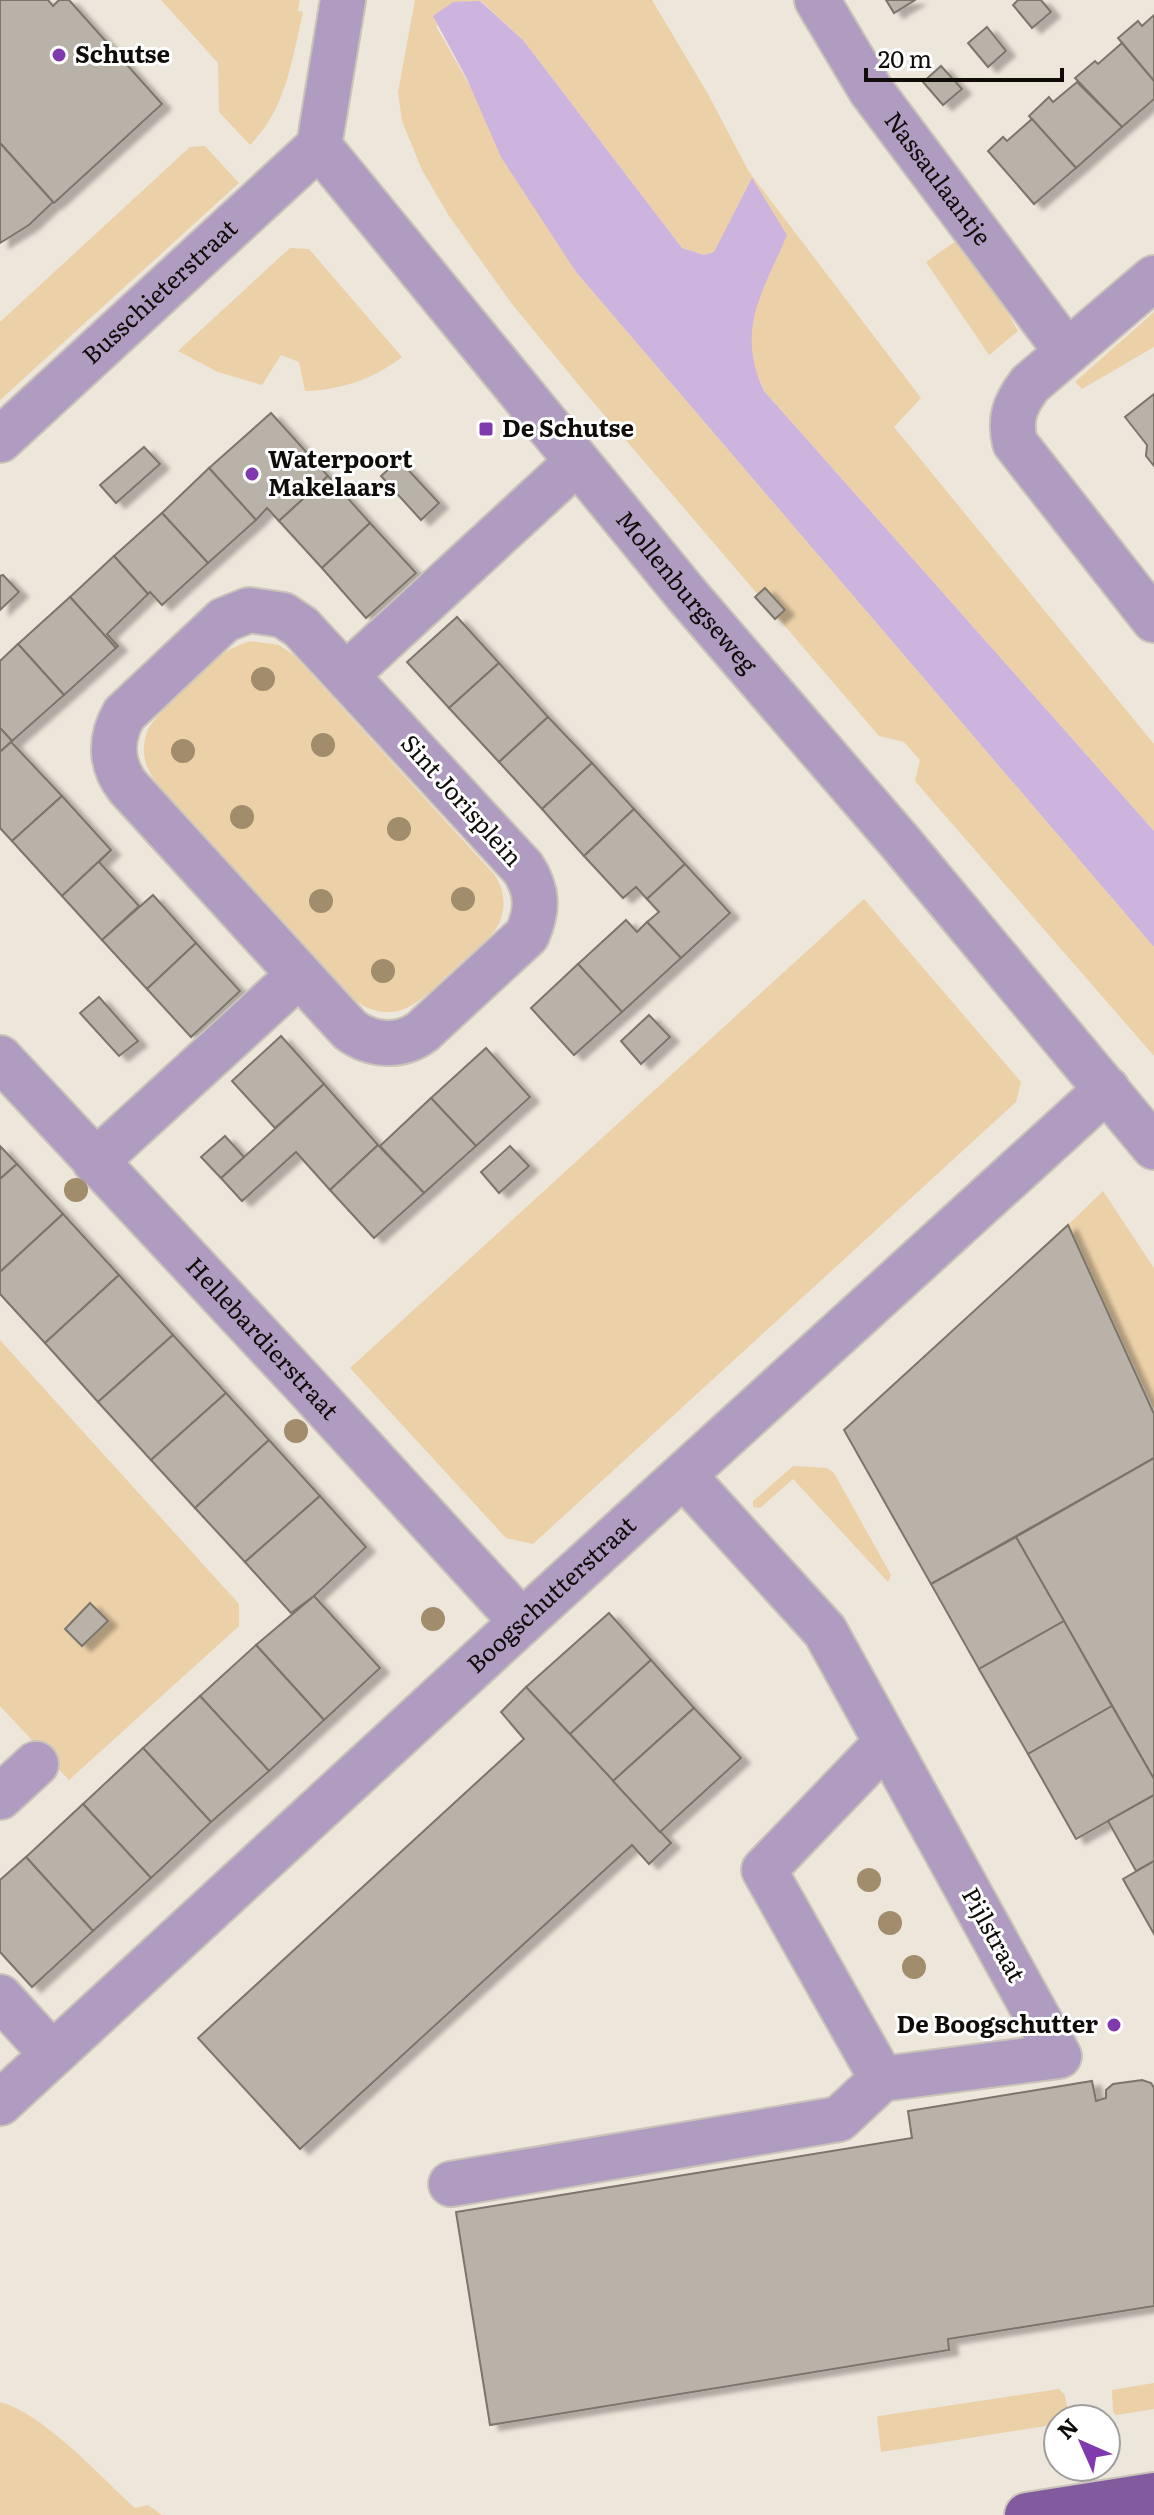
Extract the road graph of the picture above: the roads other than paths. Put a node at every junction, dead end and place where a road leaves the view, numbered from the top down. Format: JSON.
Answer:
{"nodes":[{"id":1,"x":343,"y":0,"type":"edge"},
{"id":2,"x":817,"y":0,"type":"edge"},
{"id":3,"x":319,"y":146,"type":"junction"},
{"id":4,"x":1154,"y":278,"type":"edge"},
{"id":5,"x":1067,"y":352,"type":"junction"},
{"id":6,"x":0,"y":440,"type":"edge"},
{"id":7,"x":576,"y":463,"type":"junction"},
{"id":8,"x":1154,"y":620,"type":"edge"},
{"id":9,"x":346,"y":675,"type":"junction"},
{"id":10,"x":299,"y":975,"type":"junction"},
{"id":11,"x":0,"y":1058,"type":"edge"},
{"id":12,"x":1107,"y":1089,"type":"junction"},
{"id":13,"x":1154,"y":1147,"type":"edge"},
{"id":14,"x":95,"y":1162,"type":"junction"},
{"id":15,"x":684,"y":1476,"type":"junction"},
{"id":16,"x":522,"y":1622,"type":"junction"},
{"id":17,"x":886,"y":1743,"type":"junction"},
{"id":18,"x":36,"y":1764,"type":"dead end"},
{"id":19,"x":0,"y":1797,"type":"edge"},
{"id":20,"x":0,"y":1997,"type":"edge"},
{"id":21,"x":52,"y":2054,"type":"junction"},
{"id":22,"x":882,"y":2079,"type":"junction"},
{"id":23,"x":0,"y":2103,"type":"edge"},
{"id":24,"x":451,"y":2184,"type":"dead end"},
{"id":25,"x":1154,"y":2495,"type":"edge"},
{"id":26,"x":1027,"y":2515,"type":"edge"}],
"edges":[{"from":1,"to":3,"type":"street"},
{"from":2,"to":5,"type":"street","name":"Nassaulaantje"},
{"from":3,"to":6,"type":"street","name":"Busschieterstraat"},
{"from":3,"to":7,"type":"street","name":"Mollenburgseweg"},
{"from":4,"to":5,"type":"street"},
{"from":5,"to":8,"type":"street"},
{"from":7,"to":9,"type":"street"},
{"from":7,"to":12,"type":"street","name":"Mollenburgseweg"},
{"from":9,"to":10,"type":"street","name":"Sint Jorisplein"},
{"from":9,"to":10,"type":"street","name":"Sint Jorisplein"},
{"from":10,"to":14,"type":"street"},
{"from":11,"to":14,"type":"street","name":"Hellebardierstraat"},
{"from":12,"to":13,"type":"street","name":"Mollenburgseweg"},
{"from":12,"to":15,"type":"street","name":"Boogschutterstraat"},
{"from":14,"to":16,"type":"street","name":"Hellebardierstraat"},
{"from":15,"to":16,"type":"street","name":"Boogschutterstraat"},
{"from":15,"to":17,"type":"street","name":"Pijlstraat"},
{"from":16,"to":21,"type":"street","name":"Boogschutterstraat"},
{"from":17,"to":22,"type":"street"},
{"from":17,"to":22,"type":"street","name":"Pijlstraat"},
{"from":18,"to":19,"type":"street"},
{"from":20,"to":21,"type":"street"},
{"from":21,"to":23,"type":"street","name":"Boogschutterstraat"},
{"from":22,"to":24,"type":"street"},
{"from":25,"to":26,"type":"main road"}]}
